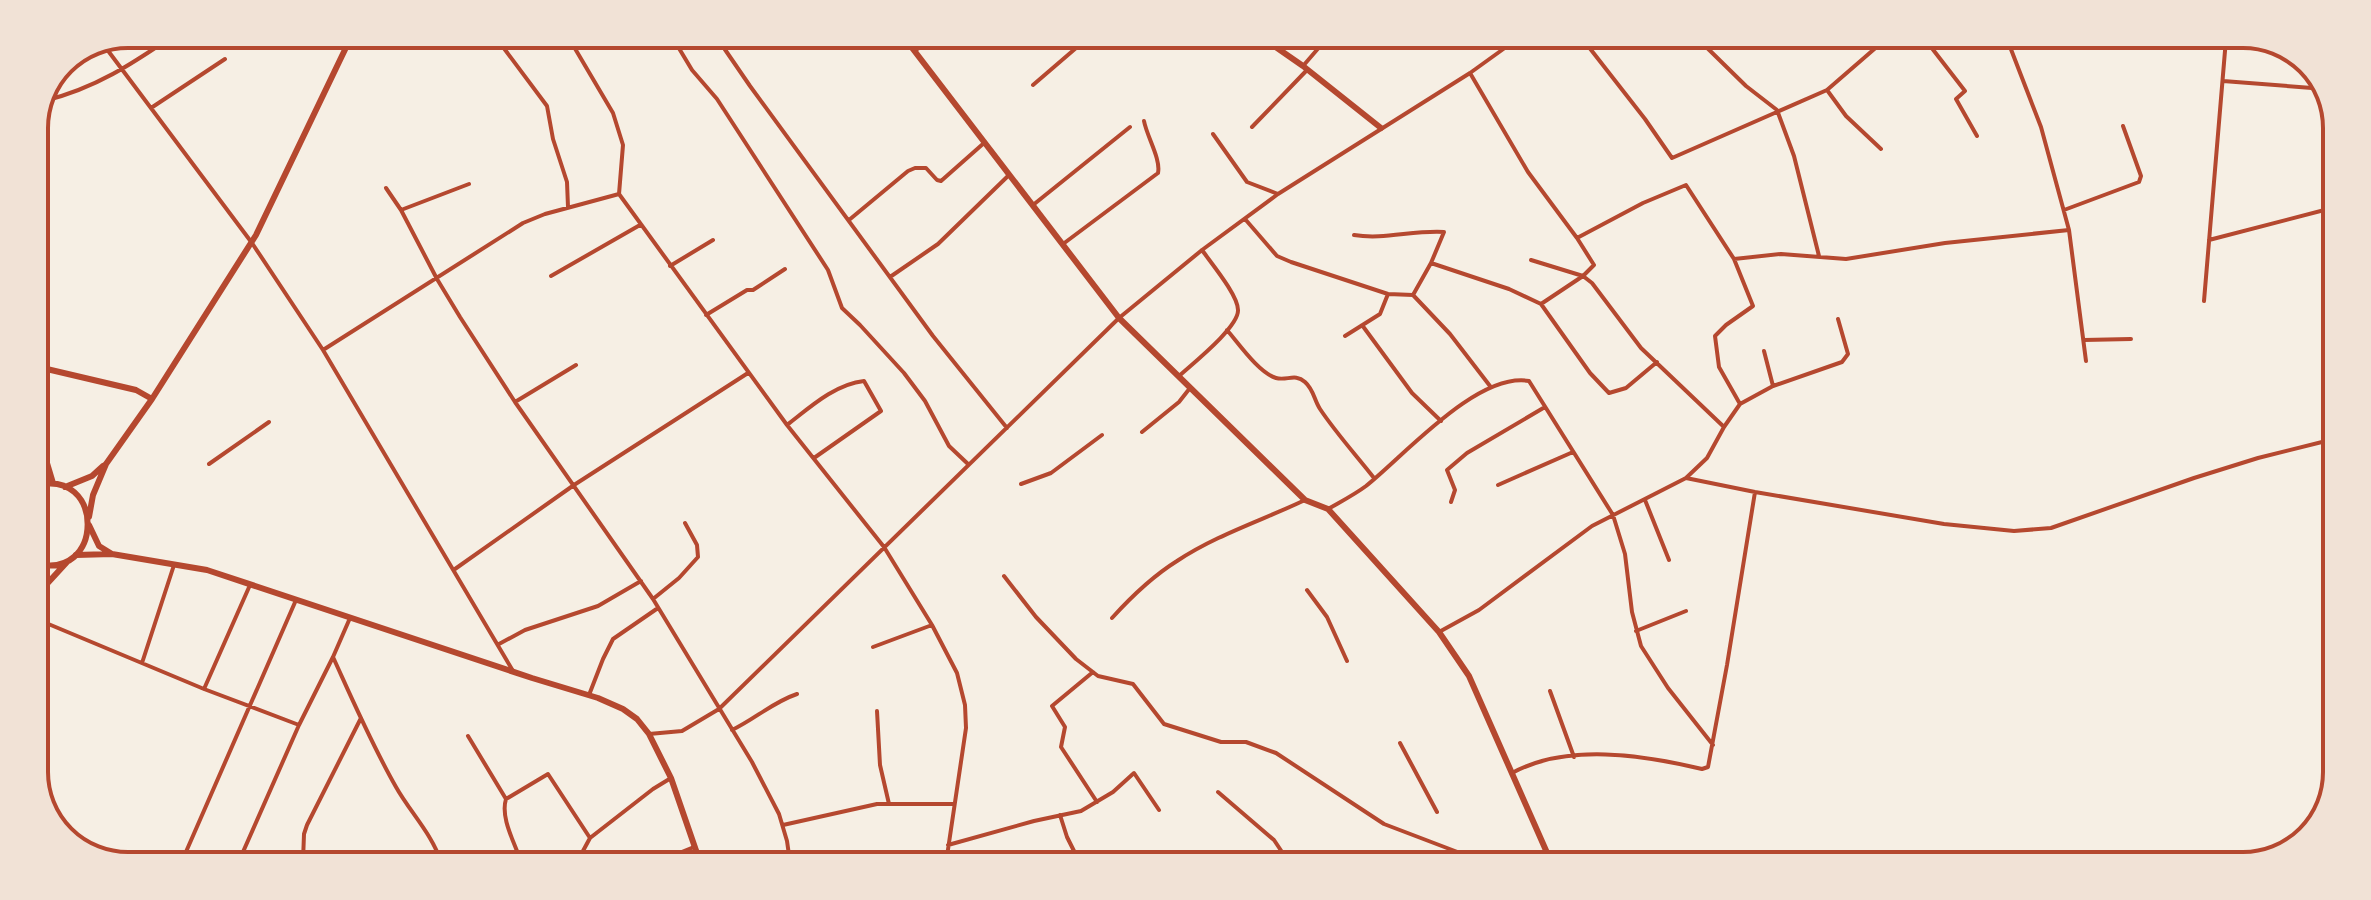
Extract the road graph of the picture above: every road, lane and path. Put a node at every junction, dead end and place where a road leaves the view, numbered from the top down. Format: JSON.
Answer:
{"nodes":[{"id":1,"x":155,"y":48,"type":"edge"},
{"id":2,"x":346,"y":48,"type":"edge"},
{"id":3,"x":504,"y":48,"type":"edge"},
{"id":4,"x":575,"y":48,"type":"edge"},
{"id":5,"x":679,"y":48,"type":"edge"},
{"id":6,"x":724,"y":48,"type":"edge"},
{"id":7,"x":912,"y":48,"type":"edge"},
{"id":8,"x":919,"y":48,"type":"edge"},
{"id":9,"x":1076,"y":48,"type":"edge"},
{"id":10,"x":1277,"y":48,"type":"edge"},
{"id":11,"x":1320,"y":48,"type":"edge"},
{"id":12,"x":1505,"y":48,"type":"edge"},
{"id":13,"x":1590,"y":48,"type":"edge"},
{"id":14,"x":1707,"y":48,"type":"edge"},
{"id":15,"x":1875,"y":48,"type":"edge"},
{"id":16,"x":1932,"y":48,"type":"edge"},
{"id":17,"x":2010,"y":48,"type":"edge"},
{"id":18,"x":2225,"y":48,"type":"edge"},
{"id":19,"x":109,"y":51,"type":"edge"},
{"id":20,"x":914,"y":51,"type":"junction"},
{"id":21,"x":225,"y":59,"type":"dead end"},
{"id":22,"x":1305,"y":68,"type":"junction"},
{"id":23,"x":123,"y":70,"type":"junction"},
{"id":24,"x":1470,"y":73,"type":"junction"},
{"id":25,"x":2222,"y":81,"type":"junction"},
{"id":26,"x":1033,"y":85,"type":"dead end"},
{"id":27,"x":2312,"y":88,"type":"edge"},
{"id":28,"x":1827,"y":90,"type":"junction"},
{"id":29,"x":54,"y":98,"type":"edge"},
{"id":30,"x":151,"y":108,"type":"junction"},
{"id":31,"x":1777,"y":110,"type":"junction"},
{"id":32,"x":1144,"y":121,"type":"dead end"},
{"id":33,"x":2123,"y":126,"type":"dead end"},
{"id":34,"x":1130,"y":127,"type":"dead end"},
{"id":35,"x":1252,"y":127,"type":"dead end"},
{"id":36,"x":1381,"y":128,"type":"junction"},
{"id":37,"x":1213,"y":134,"type":"dead end"},
{"id":38,"x":1977,"y":136,"type":"dead end"},
{"id":39,"x":985,"y":143,"type":"junction"},
{"id":40,"x":1881,"y":149,"type":"dead end"},
{"id":41,"x":1009,"y":174,"type":"junction"},
{"id":42,"x":469,"y":184,"type":"dead end"},
{"id":43,"x":386,"y":188,"type":"dead end"},
{"id":44,"x":619,"y":194,"type":"junction"},
{"id":45,"x":1278,"y":194,"type":"junction"},
{"id":46,"x":1033,"y":205,"type":"junction"},
{"id":47,"x":568,"y":208,"type":"junction"},
{"id":48,"x":401,"y":210,"type":"junction"},
{"id":49,"x":2064,"y":210,"type":"junction"},
{"id":50,"x":2323,"y":210,"type":"edge"},
{"id":51,"x":1245,"y":219,"type":"junction"},
{"id":52,"x":849,"y":220,"type":"junction"},
{"id":53,"x":640,"y":225,"type":"junction"},
{"id":54,"x":2069,"y":230,"type":"junction"},
{"id":55,"x":1354,"y":235,"type":"dead end"},
{"id":56,"x":1577,"y":238,"type":"junction"},
{"id":57,"x":713,"y":240,"type":"dead end"},
{"id":58,"x":2209,"y":240,"type":"junction"},
{"id":59,"x":252,"y":243,"type":"junction"},
{"id":60,"x":1063,"y":244,"type":"junction"},
{"id":61,"x":1202,"y":250,"type":"junction"},
{"id":62,"x":1819,"y":256,"type":"junction"},
{"id":63,"x":1734,"y":259,"type":"junction"},
{"id":64,"x":1531,"y":260,"type":"dead end"},
{"id":65,"x":1431,"y":263,"type":"junction"},
{"id":66,"x":670,"y":266,"type":"junction"},
{"id":67,"x":785,"y":269,"type":"dead end"},
{"id":68,"x":551,"y":276,"type":"dead end"},
{"id":69,"x":1583,"y":276,"type":"junction"},
{"id":70,"x":890,"y":277,"type":"junction"},
{"id":71,"x":437,"y":279,"type":"junction"},
{"id":72,"x":1388,"y":294,"type":"junction"},
{"id":73,"x":1413,"y":295,"type":"junction"},
{"id":74,"x":2204,"y":301,"type":"dead end"},
{"id":75,"x":1541,"y":304,"type":"junction"},
{"id":76,"x":706,"y":315,"type":"junction"},
{"id":77,"x":1119,"y":318,"type":"junction"},
{"id":78,"x":1838,"y":319,"type":"dead end"},
{"id":79,"x":1362,"y":325,"type":"junction"},
{"id":80,"x":1227,"y":330,"type":"junction"},
{"id":81,"x":1345,"y":336,"type":"dead end"},
{"id":82,"x":2131,"y":339,"type":"dead end"},
{"id":83,"x":2084,"y":340,"type":"junction"},
{"id":84,"x":323,"y":350,"type":"junction"},
{"id":85,"x":1764,"y":351,"type":"dead end"},
{"id":86,"x":2086,"y":361,"type":"dead end"},
{"id":87,"x":1657,"y":362,"type":"junction"},
{"id":88,"x":576,"y":365,"type":"dead end"},
{"id":89,"x":48,"y":369,"type":"edge"},
{"id":90,"x":749,"y":373,"type":"junction"},
{"id":91,"x":1178,"y":377,"type":"junction"},
{"id":92,"x":1490,"y":386,"type":"junction"},
{"id":93,"x":1773,"y":386,"type":"junction"},
{"id":94,"x":1190,"y":388,"type":"junction"},
{"id":95,"x":152,"y":399,"type":"junction"},
{"id":96,"x":515,"y":402,"type":"junction"},
{"id":97,"x":1740,"y":404,"type":"junction"},
{"id":98,"x":1545,"y":407,"type":"junction"},
{"id":99,"x":1441,"y":421,"type":"junction"},
{"id":100,"x":269,"y":422,"type":"dead end"},
{"id":101,"x":787,"y":425,"type":"junction"},
{"id":102,"x":1724,"y":427,"type":"junction"},
{"id":103,"x":1007,"y":428,"type":"junction"},
{"id":104,"x":1142,"y":432,"type":"dead end"},
{"id":105,"x":1102,"y":435,"type":"dead end"},
{"id":106,"x":2323,"y":442,"type":"edge"},
{"id":107,"x":1573,"y":452,"type":"junction"},
{"id":108,"x":814,"y":458,"type":"junction"},
{"id":109,"x":106,"y":464,"type":"junction"},
{"id":110,"x":209,"y":464,"type":"dead end"},
{"id":111,"x":969,"y":465,"type":"junction"},
{"id":112,"x":48,"y":466,"type":"edge"},
{"id":113,"x":1374,"y":478,"type":"junction"},
{"id":114,"x":1686,"y":478,"type":"junction"},
{"id":115,"x":53,"y":483,"type":"junction"},
{"id":116,"x":48,"y":484,"type":"edge"},
{"id":117,"x":1021,"y":484,"type":"dead end"},
{"id":118,"x":574,"y":485,"type":"junction"},
{"id":119,"x":1498,"y":485,"type":"dead end"},
{"id":120,"x":65,"y":487,"type":"junction"},
{"id":121,"x":1755,"y":492,"type":"junction"},
{"id":122,"x":1305,"y":500,"type":"junction"},
{"id":123,"x":1645,"y":500,"type":"junction"},
{"id":124,"x":1451,"y":502,"type":"dead end"},
{"id":125,"x":1328,"y":509,"type":"junction"},
{"id":126,"x":1613,"y":515,"type":"junction"},
{"id":127,"x":89,"y":521,"type":"junction"},
{"id":128,"x":685,"y":523,"type":"dead end"},
{"id":129,"x":884,"y":547,"type":"junction"},
{"id":130,"x":112,"y":554,"type":"junction"},
{"id":131,"x":74,"y":556,"type":"junction"},
{"id":132,"x":1669,"y":560,"type":"dead end"},
{"id":133,"x":48,"y":565,"type":"edge"},
{"id":134,"x":174,"y":565,"type":"junction"},
{"id":135,"x":455,"y":569,"type":"junction"},
{"id":136,"x":1004,"y":576,"type":"dead end"},
{"id":137,"x":641,"y":581,"type":"junction"},
{"id":138,"x":48,"y":583,"type":"edge"},
{"id":139,"x":250,"y":584,"type":"junction"},
{"id":140,"x":1307,"y":590,"type":"dead end"},
{"id":141,"x":653,"y":599,"type":"junction"},
{"id":142,"x":296,"y":600,"type":"junction"},
{"id":143,"x":658,"y":608,"type":"junction"},
{"id":144,"x":1686,"y":611,"type":"dead end"},
{"id":145,"x":350,"y":618,"type":"junction"},
{"id":146,"x":1112,"y":618,"type":"dead end"},
{"id":147,"x":48,"y":624,"type":"edge"},
{"id":148,"x":932,"y":625,"type":"junction"},
{"id":149,"x":1636,"y":631,"type":"junction"},
{"id":150,"x":1439,"y":632,"type":"junction"},
{"id":151,"x":499,"y":644,"type":"junction"},
{"id":152,"x":873,"y":647,"type":"dead end"},
{"id":153,"x":333,"y":657,"type":"junction"},
{"id":154,"x":1347,"y":661,"type":"dead end"},
{"id":155,"x":142,"y":663,"type":"junction"},
{"id":156,"x":514,"y":672,"type":"junction"},
{"id":157,"x":1093,"y":672,"type":"junction"},
{"id":158,"x":204,"y":689,"type":"junction"},
{"id":159,"x":1550,"y":691,"type":"dead end"},
{"id":160,"x":797,"y":694,"type":"dead end"},
{"id":161,"x":589,"y":695,"type":"junction"},
{"id":162,"x":250,"y":704,"type":"junction"},
{"id":163,"x":719,"y":709,"type":"junction"},
{"id":164,"x":877,"y":711,"type":"dead end"},
{"id":165,"x":361,"y":718,"type":"junction"},
{"id":166,"x":299,"y":725,"type":"junction"},
{"id":167,"x":732,"y":730,"type":"junction"},
{"id":168,"x":649,"y":734,"type":"junction"},
{"id":169,"x":468,"y":736,"type":"dead end"},
{"id":170,"x":1400,"y":743,"type":"dead end"},
{"id":171,"x":1713,"y":745,"type":"junction"},
{"id":172,"x":1574,"y":757,"type":"junction"},
{"id":173,"x":1512,"y":773,"type":"junction"},
{"id":174,"x":671,"y":778,"type":"junction"},
{"id":175,"x":1218,"y":792,"type":"dead end"},
{"id":176,"x":506,"y":799,"type":"junction"},
{"id":177,"x":1097,"y":802,"type":"junction"},
{"id":178,"x":889,"y":804,"type":"junction"},
{"id":179,"x":954,"y":804,"type":"junction"},
{"id":180,"x":1159,"y":810,"type":"dead end"},
{"id":181,"x":1437,"y":812,"type":"dead end"},
{"id":182,"x":1060,"y":815,"type":"junction"},
{"id":183,"x":783,"y":825,"type":"junction"},
{"id":184,"x":590,"y":838,"type":"junction"},
{"id":185,"x":948,"y":845,"type":"junction"},
{"id":186,"x":694,"y":847,"type":"junction"},
{"id":187,"x":186,"y":852,"type":"edge"},
{"id":188,"x":243,"y":852,"type":"edge"},
{"id":189,"x":303,"y":852,"type":"edge"},
{"id":190,"x":437,"y":852,"type":"edge"},
{"id":191,"x":518,"y":852,"type":"edge"},
{"id":192,"x":582,"y":852,"type":"edge"},
{"id":193,"x":682,"y":852,"type":"edge"},
{"id":194,"x":696,"y":852,"type":"edge"},
{"id":195,"x":788,"y":852,"type":"edge"},
{"id":196,"x":947,"y":852,"type":"edge"},
{"id":197,"x":1074,"y":852,"type":"edge"},
{"id":198,"x":1282,"y":852,"type":"edge"},
{"id":199,"x":1458,"y":852,"type":"edge"},
{"id":200,"x":1547,"y":852,"type":"edge"}],
"edges":[{"from":1,"to":23,"type":"street"},
{"from":2,"to":59,"type":"street"},
{"from":3,"to":47,"type":"street"},
{"from":4,"to":44,"type":"street"},
{"from":5,"to":111,"type":"street"},
{"from":6,"to":52,"type":"street"},
{"from":7,"to":20,"type":"street"},
{"from":8,"to":20,"type":"street"},
{"from":9,"to":26,"type":"street"},
{"from":10,"to":22,"type":"street"},
{"from":11,"to":22,"type":"street"},
{"from":12,"to":24,"type":"street"},
{"from":13,"to":31,"type":"street"},
{"from":14,"to":31,"type":"street"},
{"from":15,"to":28,"type":"street"},
{"from":16,"to":38,"type":"street"},
{"from":17,"to":49,"type":"street"},
{"from":18,"to":25,"type":"street"},
{"from":19,"to":23,"type":"street"},
{"from":20,"to":39,"type":"street"},
{"from":21,"to":30,"type":"street"},
{"from":22,"to":35,"type":"street"},
{"from":22,"to":36,"type":"street"},
{"from":23,"to":29,"type":"street"},
{"from":23,"to":30,"type":"street"},
{"from":24,"to":36,"type":"street"},
{"from":24,"to":56,"type":"street"},
{"from":25,"to":27,"type":"street"},
{"from":25,"to":58,"type":"street"},
{"from":28,"to":31,"type":"street"},
{"from":28,"to":40,"type":"street"},
{"from":30,"to":59,"type":"street"},
{"from":31,"to":62,"type":"street"},
{"from":32,"to":60,"type":"street"},
{"from":33,"to":49,"type":"street"},
{"from":34,"to":46,"type":"street"},
{"from":36,"to":45,"type":"street"},
{"from":37,"to":45,"type":"street"},
{"from":39,"to":41,"type":"street"},
{"from":39,"to":52,"type":"street"},
{"from":41,"to":46,"type":"street"},
{"from":41,"to":70,"type":"street"},
{"from":42,"to":48,"type":"street"},
{"from":43,"to":48,"type":"street"},
{"from":44,"to":47,"type":"street"},
{"from":44,"to":53,"type":"street"},
{"from":45,"to":51,"type":"street"},
{"from":46,"to":60,"type":"street"},
{"from":47,"to":71,"type":"street"},
{"from":48,"to":71,"type":"street"},
{"from":49,"to":54,"type":"street"},
{"from":50,"to":58,"type":"street"},
{"from":51,"to":61,"type":"street"},
{"from":51,"to":72,"type":"street"},
{"from":52,"to":70,"type":"street"},
{"from":53,"to":66,"type":"street"},
{"from":53,"to":68,"type":"street"},
{"from":54,"to":62,"type":"street"},
{"from":54,"to":83,"type":"street"},
{"from":55,"to":65,"type":"street"},
{"from":56,"to":63,"type":"street"},
{"from":56,"to":69,"type":"street"},
{"from":57,"to":66,"type":"street"},
{"from":58,"to":74,"type":"street"},
{"from":59,"to":84,"type":"street"},
{"from":59,"to":95,"type":"street"},
{"from":60,"to":77,"type":"street"},
{"from":61,"to":77,"type":"street"},
{"from":61,"to":80,"type":"street"},
{"from":62,"to":63,"type":"street"},
{"from":63,"to":97,"type":"street"},
{"from":64,"to":69,"type":"street"},
{"from":65,"to":73,"type":"street"},
{"from":65,"to":75,"type":"street"},
{"from":66,"to":76,"type":"street"},
{"from":67,"to":76,"type":"street"},
{"from":69,"to":75,"type":"street"},
{"from":69,"to":87,"type":"street"},
{"from":70,"to":103,"type":"street"},
{"from":71,"to":84,"type":"street"},
{"from":71,"to":96,"type":"street"},
{"from":72,"to":73,"type":"street"},
{"from":72,"to":79,"type":"street"},
{"from":73,"to":92,"type":"street"},
{"from":75,"to":87,"type":"street"},
{"from":76,"to":90,"type":"street"},
{"from":77,"to":91,"type":"street"},
{"from":77,"to":103,"type":"street"},
{"from":78,"to":93,"type":"street"},
{"from":79,"to":81,"type":"street"},
{"from":79,"to":99,"type":"street"},
{"from":80,"to":91,"type":"street"},
{"from":80,"to":113,"type":"street"},
{"from":82,"to":83,"type":"street"},
{"from":83,"to":86,"type":"street"},
{"from":84,"to":135,"type":"street"},
{"from":85,"to":93,"type":"street"},
{"from":87,"to":102,"type":"street"},
{"from":88,"to":96,"type":"street"},
{"from":89,"to":95,"type":"street"},
{"from":90,"to":101,"type":"street"},
{"from":90,"to":118,"type":"street"},
{"from":91,"to":94,"type":"street"},
{"from":92,"to":98,"type":"street"},
{"from":92,"to":99,"type":"street"},
{"from":93,"to":97,"type":"street"},
{"from":94,"to":104,"type":"street"},
{"from":94,"to":122,"type":"street"},
{"from":95,"to":109,"type":"street"},
{"from":96,"to":118,"type":"street"},
{"from":97,"to":102,"type":"street"},
{"from":98,"to":107,"type":"street"},
{"from":98,"to":124,"type":"street"},
{"from":99,"to":113,"type":"street"},
{"from":100,"to":110,"type":"street"},
{"from":101,"to":108,"type":"street"},
{"from":101,"to":108,"type":"street"},
{"from":102,"to":114,"type":"street"},
{"from":103,"to":111,"type":"street"},
{"from":105,"to":117,"type":"street"},
{"from":106,"to":121,"type":"street"},
{"from":107,"to":119,"type":"street"},
{"from":107,"to":126,"type":"street"},
{"from":108,"to":129,"type":"street"},
{"from":109,"to":120,"type":"street"},
{"from":109,"to":127,"type":"street"},
{"from":111,"to":129,"type":"street"},
{"from":112,"to":115,"type":"street"},
{"from":113,"to":125,"type":"street"},
{"from":114,"to":121,"type":"street"},
{"from":114,"to":123,"type":"street"},
{"from":115,"to":116,"type":"street"},
{"from":115,"to":120,"type":"street"},
{"from":118,"to":135,"type":"street"},
{"from":118,"to":137,"type":"street"},
{"from":120,"to":127,"type":"street"},
{"from":121,"to":171,"type":"street"},
{"from":122,"to":125,"type":"street"},
{"from":122,"to":146,"type":"street"},
{"from":123,"to":126,"type":"street"},
{"from":123,"to":132,"type":"street"},
{"from":125,"to":150,"type":"street"},
{"from":126,"to":149,"type":"street"},
{"from":126,"to":150,"type":"street"},
{"from":127,"to":130,"type":"street"},
{"from":127,"to":131,"type":"street"},
{"from":128,"to":141,"type":"street"},
{"from":129,"to":148,"type":"street"},
{"from":129,"to":163,"type":"street"},
{"from":130,"to":131,"type":"street"},
{"from":130,"to":134,"type":"street"},
{"from":131,"to":133,"type":"street"},
{"from":131,"to":138,"type":"street"},
{"from":134,"to":139,"type":"street"},
{"from":134,"to":155,"type":"street"},
{"from":135,"to":151,"type":"street"},
{"from":136,"to":157,"type":"street"},
{"from":137,"to":141,"type":"street"},
{"from":137,"to":151,"type":"street"},
{"from":139,"to":142,"type":"street"},
{"from":139,"to":158,"type":"street"},
{"from":140,"to":154,"type":"street"},
{"from":141,"to":143,"type":"street"},
{"from":142,"to":145,"type":"street"},
{"from":142,"to":162,"type":"street"},
{"from":143,"to":161,"type":"street"},
{"from":143,"to":163,"type":"street"},
{"from":144,"to":149,"type":"street"},
{"from":145,"to":153,"type":"street"},
{"from":145,"to":156,"type":"street"},
{"from":147,"to":155,"type":"street"},
{"from":148,"to":152,"type":"street"},
{"from":148,"to":179,"type":"street"},
{"from":149,"to":171,"type":"street"},
{"from":150,"to":173,"type":"street"},
{"from":151,"to":156,"type":"street"},
{"from":153,"to":165,"type":"street"},
{"from":153,"to":166,"type":"street"},
{"from":155,"to":158,"type":"street"},
{"from":156,"to":161,"type":"street"},
{"from":157,"to":177,"type":"street"},
{"from":157,"to":199,"type":"street"},
{"from":158,"to":162,"type":"street"},
{"from":159,"to":172,"type":"street"},
{"from":160,"to":167,"type":"street"},
{"from":161,"to":168,"type":"street"},
{"from":162,"to":166,"type":"street"},
{"from":162,"to":187,"type":"street"},
{"from":163,"to":167,"type":"street"},
{"from":163,"to":168,"type":"street"},
{"from":164,"to":178,"type":"street"},
{"from":165,"to":189,"type":"street"},
{"from":165,"to":190,"type":"street"},
{"from":166,"to":188,"type":"street"},
{"from":167,"to":183,"type":"street"},
{"from":168,"to":174,"type":"street"},
{"from":169,"to":176,"type":"street"},
{"from":170,"to":181,"type":"street"},
{"from":171,"to":172,"type":"street"},
{"from":172,"to":173,"type":"street"},
{"from":173,"to":200,"type":"street"},
{"from":174,"to":184,"type":"street"},
{"from":174,"to":186,"type":"street"},
{"from":175,"to":198,"type":"street"},
{"from":176,"to":184,"type":"street"},
{"from":176,"to":191,"type":"street"},
{"from":177,"to":180,"type":"street"},
{"from":177,"to":182,"type":"street"},
{"from":178,"to":179,"type":"street"},
{"from":178,"to":183,"type":"street"},
{"from":179,"to":185,"type":"street"},
{"from":182,"to":185,"type":"street"},
{"from":182,"to":197,"type":"street"},
{"from":183,"to":195,"type":"street"},
{"from":184,"to":192,"type":"street"},
{"from":185,"to":196,"type":"street"},
{"from":186,"to":193,"type":"street"},
{"from":186,"to":194,"type":"street"}]}
